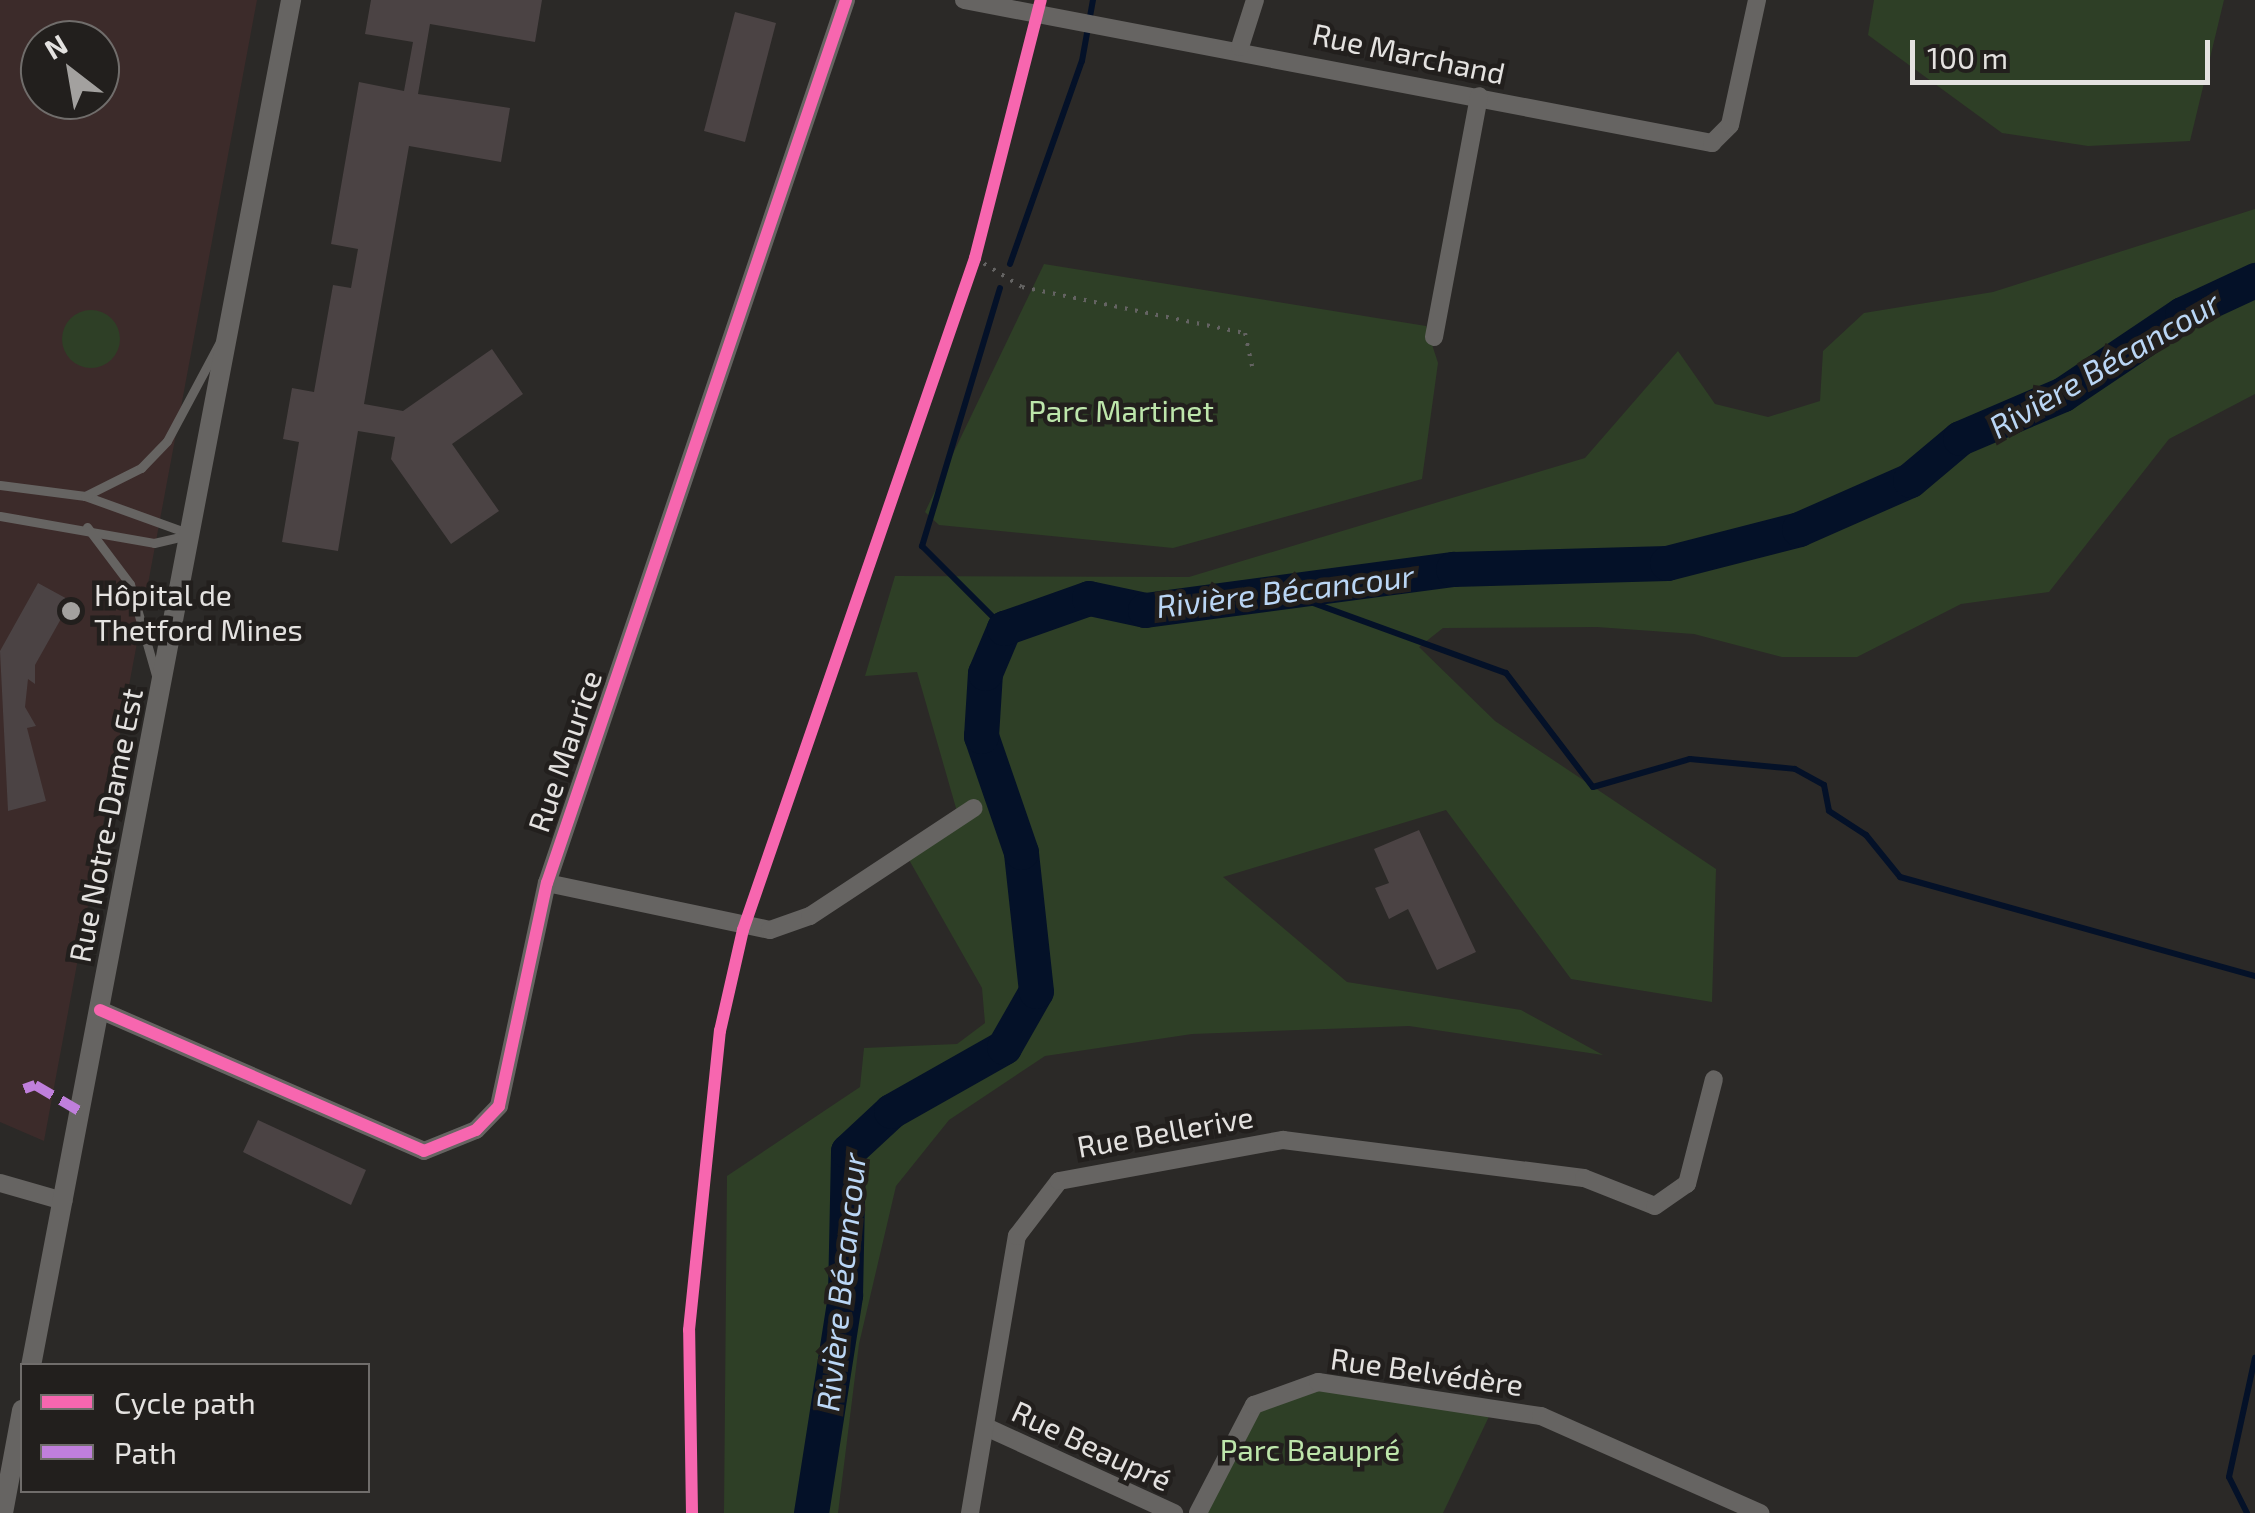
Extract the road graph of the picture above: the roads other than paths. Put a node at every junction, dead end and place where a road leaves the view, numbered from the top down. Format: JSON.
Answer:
{"nodes":[{"id":1,"x":291,"y":0,"type":"edge"},
{"id":2,"x":846,"y":0,"type":"edge"},
{"id":3,"x":964,"y":0,"type":"edge"},
{"id":4,"x":1255,"y":0,"type":"edge"},
{"id":5,"x":1757,"y":0,"type":"edge"},
{"id":6,"x":1240,"y":47,"type":"junction"},
{"id":7,"x":1480,"y":96,"type":"junction"},
{"id":8,"x":226,"y":334,"type":"junction"},
{"id":9,"x":1434,"y":337,"type":"dead end"},
{"id":10,"x":0,"y":485,"type":"edge"},
{"id":11,"x":85,"y":496,"type":"junction"},
{"id":12,"x":0,"y":516,"type":"edge"},
{"id":13,"x":86,"y":527,"type":"junction"},
{"id":14,"x":190,"y":535,"type":"junction"},
{"id":15,"x":158,"y":704,"type":"junction"},
{"id":16,"x":974,"y":808,"type":"dead end"},
{"id":17,"x":546,"y":883,"type":"junction"},
{"id":18,"x":100,"y":1010,"type":"junction"},
{"id":19,"x":1714,"y":1079,"type":"dead end"},
{"id":20,"x":0,"y":1183,"type":"edge"},
{"id":21,"x":63,"y":1201,"type":"junction"},
{"id":22,"x":32,"y":1363,"type":"edge"},
{"id":23,"x":20,"y":1421,"type":"edge"},
{"id":24,"x":986,"y":1427,"type":"junction"},
{"id":25,"x":3,"y":1513,"type":"edge"},
{"id":26,"x":970,"y":1513,"type":"edge"},
{"id":27,"x":1174,"y":1513,"type":"edge"},
{"id":28,"x":1198,"y":1513,"type":"edge"},
{"id":29,"x":1760,"y":1513,"type":"edge"}],
"edges":[{"from":1,"to":8,"type":"street","name":"Rue Notre-Dame Est"},
{"from":2,"to":17,"type":"street","name":"Rue Maurice"},
{"from":3,"to":6,"type":"street","name":"Rue Marchand"},
{"from":4,"to":6,"type":"street"},
{"from":5,"to":7,"type":"street","name":"Rue Marchand"},
{"from":6,"to":7,"type":"street","name":"Rue Marchand"},
{"from":7,"to":9,"type":"street"},
{"from":8,"to":11,"type":"lane"},
{"from":8,"to":14,"type":"street","name":"Rue Notre-Dame Est"},
{"from":10,"to":11,"type":"lane"},
{"from":11,"to":14,"type":"lane"},
{"from":12,"to":13,"type":"lane"},
{"from":13,"to":14,"type":"lane"},
{"from":13,"to":15,"type":"lane"},
{"from":14,"to":15,"type":"street","name":"Rue Notre-Dame Est"},
{"from":15,"to":18,"type":"street","name":"Rue Notre-Dame Est"},
{"from":16,"to":17,"type":"street"},
{"from":17,"to":18,"type":"street","name":"Rue Maurice"},
{"from":18,"to":21,"type":"street","name":"Rue Notre-Dame Est"},
{"from":19,"to":24,"type":"street","name":"Rue Bellerive"},
{"from":20,"to":21,"type":"street"},
{"from":21,"to":22,"type":"street","name":"Rue Notre-Dame Est"},
{"from":23,"to":25,"type":"street"},
{"from":24,"to":26,"type":"street","name":"Rue Bellerive"},
{"from":24,"to":27,"type":"street","name":"Rue Beaupré"},
{"from":28,"to":29,"type":"street","name":"Rue Belvédère"}]}
